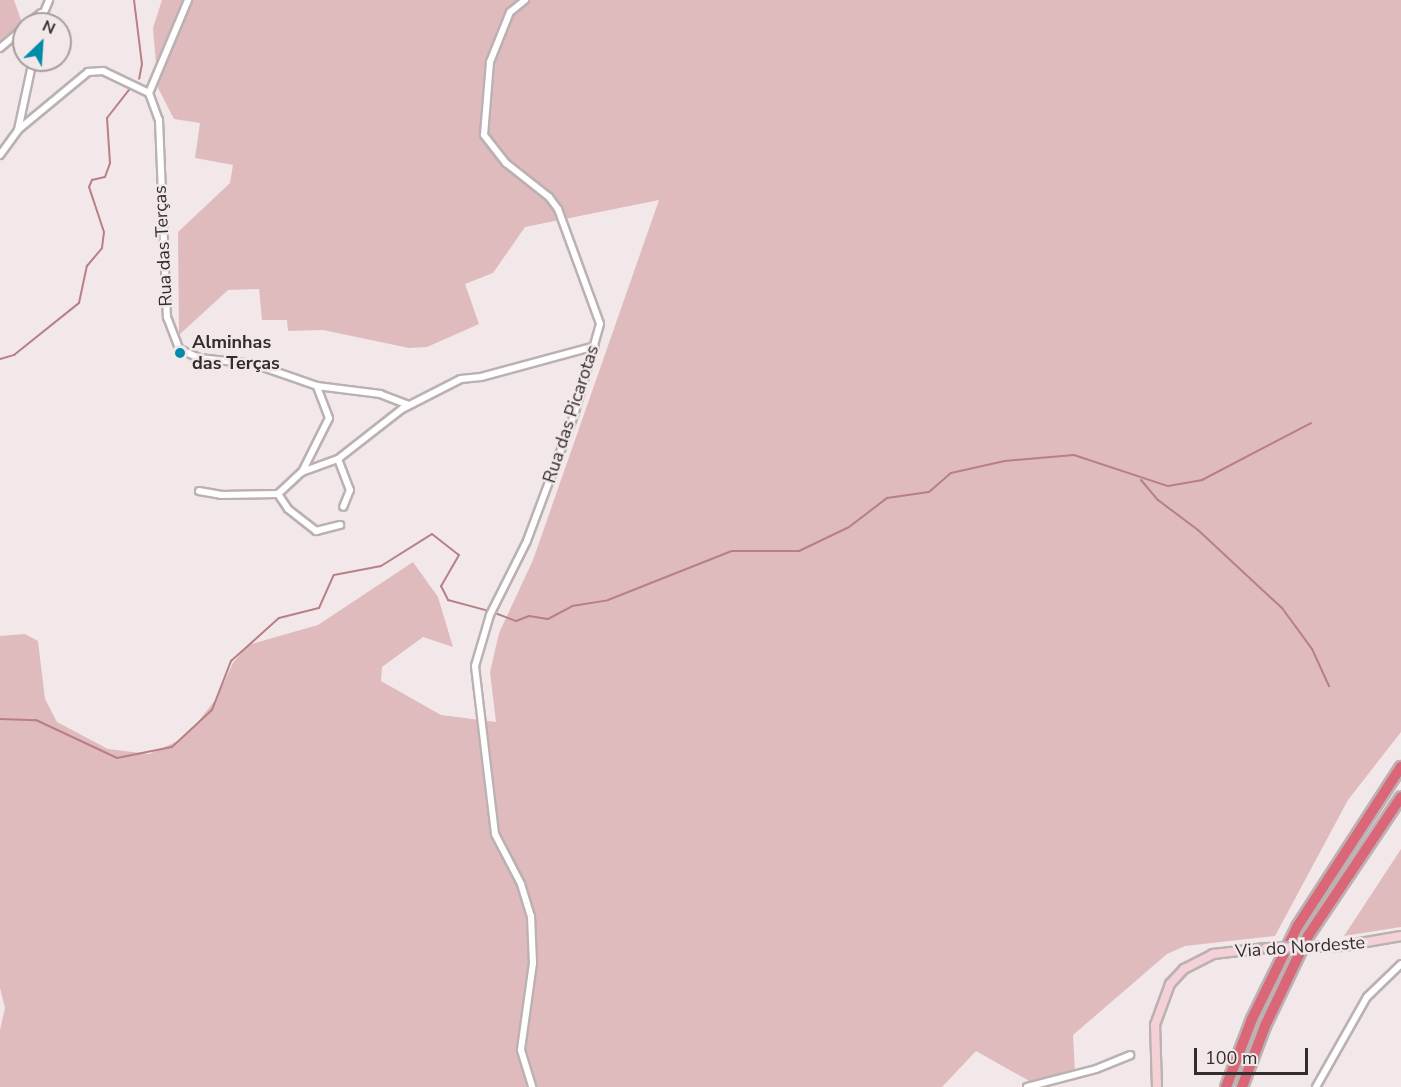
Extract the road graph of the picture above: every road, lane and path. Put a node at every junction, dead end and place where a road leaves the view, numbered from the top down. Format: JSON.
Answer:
{"nodes":[{"id":1,"x":188,"y":0,"type":"edge"},
{"id":2,"x":525,"y":0,"type":"edge"},
{"id":3,"x":12,"y":38,"type":"edge"},
{"id":4,"x":0,"y":48,"type":"edge"},
{"id":5,"x":30,"y":72,"type":"edge"},
{"id":6,"x":149,"y":93,"type":"junction"},
{"id":7,"x":18,"y":130,"type":"junction"},
{"id":8,"x":0,"y":155,"type":"edge"},
{"id":9,"x":595,"y":346,"type":"junction"},
{"id":10,"x":317,"y":386,"type":"junction"},
{"id":11,"x":409,"y":405,"type":"junction"},
{"id":12,"x":338,"y":459,"type":"junction"},
{"id":13,"x":302,"y":472,"type":"junction"},
{"id":14,"x":199,"y":491,"type":"dead end"},
{"id":15,"x":278,"y":494,"type":"junction"},
{"id":16,"x":343,"y":507,"type":"dead end"},
{"id":17,"x":340,"y":525,"type":"dead end"},
{"id":18,"x":1401,"y":767,"type":"edge"},
{"id":19,"x":1401,"y":797,"type":"edge"},
{"id":20,"x":1401,"y":936,"type":"edge"},
{"id":21,"x":1401,"y":964,"type":"edge"},
{"id":22,"x":1130,"y":1054,"type":"dead end"},
{"id":23,"x":1040,"y":1086,"type":"edge"},
{"id":24,"x":532,"y":1087,"type":"edge"},
{"id":25,"x":1027,"y":1087,"type":"edge"},
{"id":26,"x":1157,"y":1087,"type":"edge"},
{"id":27,"x":1226,"y":1087,"type":"edge"},
{"id":28,"x":1242,"y":1087,"type":"edge"},
{"id":29,"x":1316,"y":1087,"type":"edge"}],
"edges":[{"from":1,"to":6,"type":"street"},
{"from":2,"to":9,"type":"street","name":"Rua das Picarotas"},
{"from":3,"to":4,"type":"street"},
{"from":5,"to":7,"type":"street"},
{"from":6,"to":7,"type":"street"},
{"from":6,"to":10,"type":"street","name":"Rua das Terças"},
{"from":7,"to":8,"type":"street"},
{"from":9,"to":11,"type":"street"},
{"from":9,"to":24,"type":"street","name":"Rua das Picarotas"},
{"from":10,"to":11,"type":"street","name":"Rua das Terças"},
{"from":10,"to":13,"type":"street"},
{"from":11,"to":12,"type":"street"},
{"from":12,"to":13,"type":"street"},
{"from":12,"to":16,"type":"street"},
{"from":13,"to":15,"type":"street"},
{"from":14,"to":15,"type":"street"},
{"from":15,"to":17,"type":"street"},
{"from":18,"to":27,"type":"highway"},
{"from":19,"to":28,"type":"highway"},
{"from":20,"to":26,"type":"main road","name":"Via do Nordeste","bridge":true},
{"from":21,"to":29,"type":"street"},
{"from":22,"to":23,"type":"street"},
{"from":23,"to":25,"type":"street"}]}
